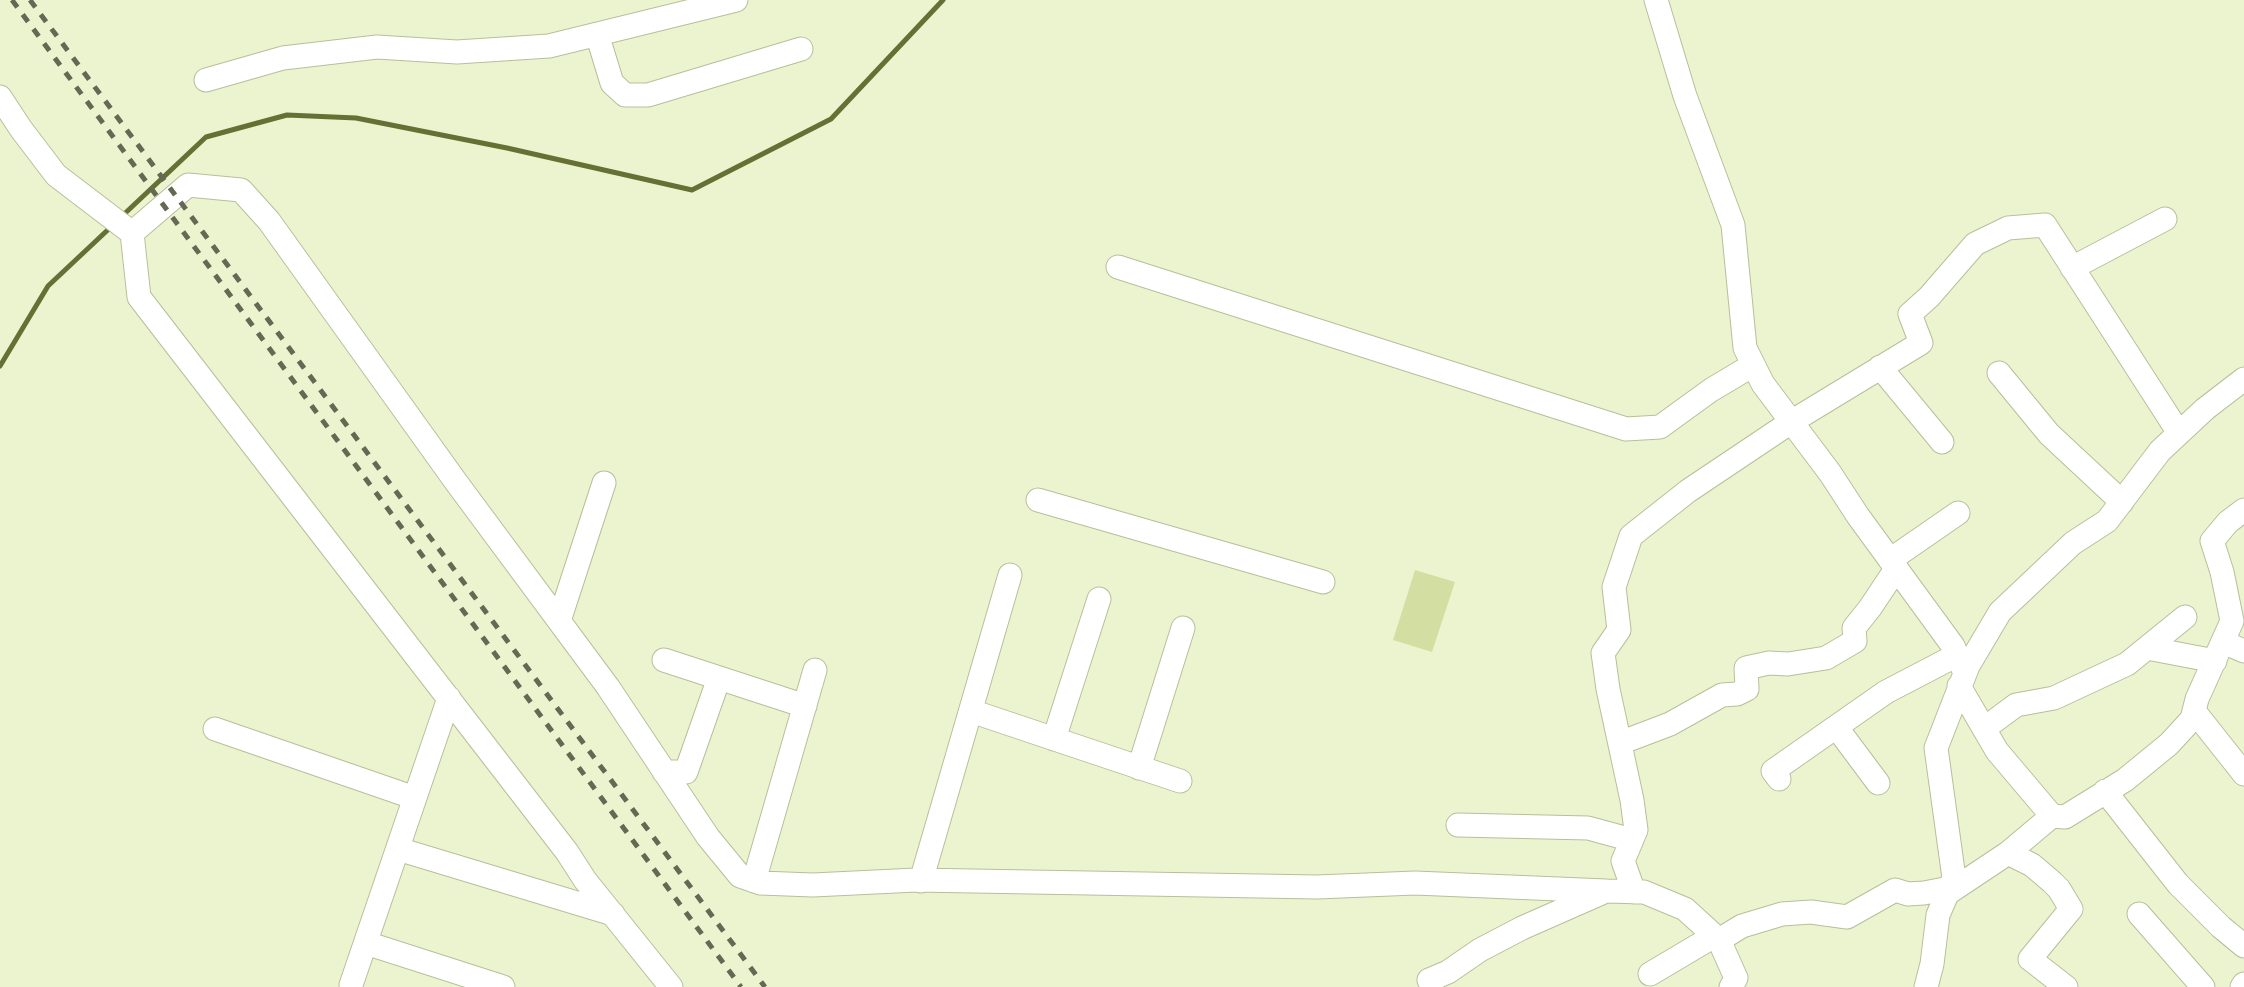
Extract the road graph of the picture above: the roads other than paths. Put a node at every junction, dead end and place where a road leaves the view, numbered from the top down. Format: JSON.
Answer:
{"nodes":[{"id":1,"x":736,"y":0,"type":"edge"},
{"id":2,"x":1656,"y":0,"type":"edge"},
{"id":3,"x":597,"y":34,"type":"junction"},
{"id":4,"x":801,"y":49,"type":"dead end"},
{"id":5,"x":206,"y":80,"type":"dead end"},
{"id":6,"x":0,"y":97,"type":"edge"},
{"id":7,"x":2165,"y":219,"type":"dead end"},
{"id":8,"x":132,"y":233,"type":"junction"},
{"id":9,"x":1118,"y":267,"type":"dead end"},
{"id":10,"x":2072,"y":268,"type":"junction"},
{"id":11,"x":1753,"y":365,"type":"junction"},
{"id":12,"x":1880,"y":367,"type":"junction"},
{"id":13,"x":1998,"y":373,"type":"dead end"},
{"id":14,"x":2244,"y":379,"type":"edge"},
{"id":15,"x":1791,"y":422,"type":"junction"},
{"id":16,"x":2179,"y":433,"type":"junction"},
{"id":17,"x":1942,"y":442,"type":"dead end"},
{"id":18,"x":604,"y":483,"type":"dead end"},
{"id":19,"x":1038,"y":500,"type":"dead end"},
{"id":20,"x":2122,"y":502,"type":"junction"},
{"id":21,"x":2244,"y":510,"type":"edge"},
{"id":22,"x":1958,"y":513,"type":"dead end"},
{"id":23,"x":1893,"y":564,"type":"junction"},
{"id":24,"x":1010,"y":575,"type":"dead end"},
{"id":25,"x":1324,"y":582,"type":"dead end"},
{"id":26,"x":1099,"y":599,"type":"dead end"},
{"id":27,"x":2238,"y":610,"type":"edge"},
{"id":28,"x":2185,"y":617,"type":"dead end"},
{"id":29,"x":559,"y":621,"type":"junction"},
{"id":30,"x":1183,"y":628,"type":"dead end"},
{"id":31,"x":2147,"y":648,"type":"junction"},
{"id":32,"x":2227,"y":652,"type":"edge"},
{"id":33,"x":664,"y":660,"type":"dead end"},
{"id":34,"x":815,"y":670,"type":"dead end"},
{"id":35,"x":1960,"y":671,"type":"junction"},
{"id":36,"x":719,"y":678,"type":"junction"},
{"id":37,"x":449,"y":698,"type":"junction"},
{"id":38,"x":805,"y":706,"type":"junction"},
{"id":39,"x":971,"y":711,"type":"junction"},
{"id":40,"x":2194,"y":711,"type":"junction"},
{"id":41,"x":1837,"y":728,"type":"junction"},
{"id":42,"x":1984,"y":728,"type":"junction"},
{"id":43,"x":215,"y":729,"type":"dead end"},
{"id":44,"x":1054,"y":739,"type":"junction"},
{"id":45,"x":1620,"y":743,"type":"junction"},
{"id":46,"x":1139,"y":768,"type":"junction"},
{"id":47,"x":664,"y":772,"type":"junction"},
{"id":48,"x":2244,"y":774,"type":"edge"},
{"id":49,"x":1779,"y":779,"type":"dead end"},
{"id":50,"x":1180,"y":781,"type":"dead end"},
{"id":51,"x":1878,"y":783,"type":"dead end"},
{"id":52,"x":2105,"y":791,"type":"junction"},
{"id":53,"x":415,"y":798,"type":"junction"},
{"id":54,"x":2052,"y":816,"type":"junction"},
{"id":55,"x":1458,"y":825,"type":"dead end"},
{"id":56,"x":1632,"y":840,"type":"junction"},
{"id":57,"x":398,"y":849,"type":"junction"},
{"id":58,"x":2008,"y":853,"type":"junction"},
{"id":59,"x":754,"y":881,"type":"junction"},
{"id":60,"x":921,"y":881,"type":"junction"},
{"id":61,"x":1949,"y":890,"type":"junction"},
{"id":62,"x":1606,"y":891,"type":"junction"},
{"id":63,"x":1634,"y":892,"type":"junction"},
{"id":64,"x":613,"y":914,"type":"junction"},
{"id":65,"x":2139,"y":914,"type":"dead end"},
{"id":66,"x":1716,"y":938,"type":"junction"},
{"id":67,"x":366,"y":943,"type":"junction"},
{"id":68,"x":2244,"y":946,"type":"edge"},
{"id":69,"x":1650,"y":974,"type":"dead end"},
{"id":70,"x":351,"y":985,"type":"dead end"},
{"id":71,"x":502,"y":987,"type":"edge"},
{"id":72,"x":671,"y":987,"type":"edge"},
{"id":73,"x":1432,"y":987,"type":"edge"},
{"id":74,"x":1731,"y":987,"type":"edge"},
{"id":75,"x":1926,"y":987,"type":"edge"},
{"id":76,"x":2066,"y":987,"type":"edge"},
{"id":77,"x":2203,"y":987,"type":"edge"}],
"edges":[{"from":1,"to":3,"type":"street"},
{"from":2,"to":11,"type":"street"},
{"from":3,"to":4,"type":"street"},
{"from":3,"to":5,"type":"street"},
{"from":6,"to":8,"type":"street"},
{"from":7,"to":10,"type":"street"},
{"from":8,"to":29,"type":"street"},
{"from":8,"to":37,"type":"street"},
{"from":9,"to":11,"type":"street"},
{"from":10,"to":12,"type":"street"},
{"from":10,"to":16,"type":"street"},
{"from":11,"to":15,"type":"street"},
{"from":12,"to":15,"type":"street"},
{"from":12,"to":17,"type":"street"},
{"from":13,"to":20,"type":"street"},
{"from":14,"to":16,"type":"street"},
{"from":15,"to":23,"type":"street"},
{"from":15,"to":45,"type":"street"},
{"from":16,"to":20,"type":"street"},
{"from":18,"to":29,"type":"street"},
{"from":19,"to":25,"type":"street"},
{"from":20,"to":35,"type":"street"},
{"from":21,"to":27,"type":"street"},
{"from":22,"to":23,"type":"street"},
{"from":23,"to":35,"type":"street"},
{"from":23,"to":45,"type":"street"},
{"from":24,"to":39,"type":"street"},
{"from":26,"to":44,"type":"street"},
{"from":27,"to":32,"type":"street"},
{"from":28,"to":31,"type":"street"},
{"from":29,"to":47,"type":"street"},
{"from":30,"to":46,"type":"street"},
{"from":31,"to":32,"type":"street"},
{"from":31,"to":42,"type":"street"},
{"from":32,"to":40,"type":"street"},
{"from":33,"to":36,"type":"street"},
{"from":34,"to":38,"type":"street"},
{"from":35,"to":41,"type":"street"},
{"from":35,"to":42,"type":"street"},
{"from":35,"to":61,"type":"street"},
{"from":36,"to":38,"type":"street"},
{"from":36,"to":47,"type":"street"},
{"from":37,"to":53,"type":"street"},
{"from":37,"to":64,"type":"street"},
{"from":38,"to":59,"type":"street"},
{"from":39,"to":44,"type":"street"},
{"from":39,"to":60,"type":"street"},
{"from":40,"to":48,"type":"street"},
{"from":40,"to":52,"type":"street"},
{"from":41,"to":49,"type":"street"},
{"from":41,"to":51,"type":"street"},
{"from":42,"to":54,"type":"street"},
{"from":43,"to":53,"type":"street"},
{"from":44,"to":46,"type":"street"},
{"from":45,"to":56,"type":"street"},
{"from":46,"to":50,"type":"street"},
{"from":47,"to":59,"type":"street"},
{"from":52,"to":54,"type":"street"},
{"from":52,"to":68,"type":"street"},
{"from":53,"to":57,"type":"street"},
{"from":54,"to":58,"type":"street"},
{"from":55,"to":56,"type":"street"},
{"from":56,"to":63,"type":"street"},
{"from":57,"to":64,"type":"street"},
{"from":57,"to":67,"type":"street"},
{"from":58,"to":61,"type":"street"},
{"from":58,"to":76,"type":"street"},
{"from":59,"to":60,"type":"street"},
{"from":60,"to":62,"type":"street"},
{"from":61,"to":66,"type":"street"},
{"from":61,"to":75,"type":"street"},
{"from":62,"to":63,"type":"street"},
{"from":62,"to":73,"type":"street"},
{"from":63,"to":66,"type":"street"},
{"from":64,"to":72,"type":"street"},
{"from":65,"to":77,"type":"street"},
{"from":66,"to":69,"type":"street"},
{"from":66,"to":74,"type":"street"},
{"from":67,"to":70,"type":"street"},
{"from":67,"to":71,"type":"street"}]}
